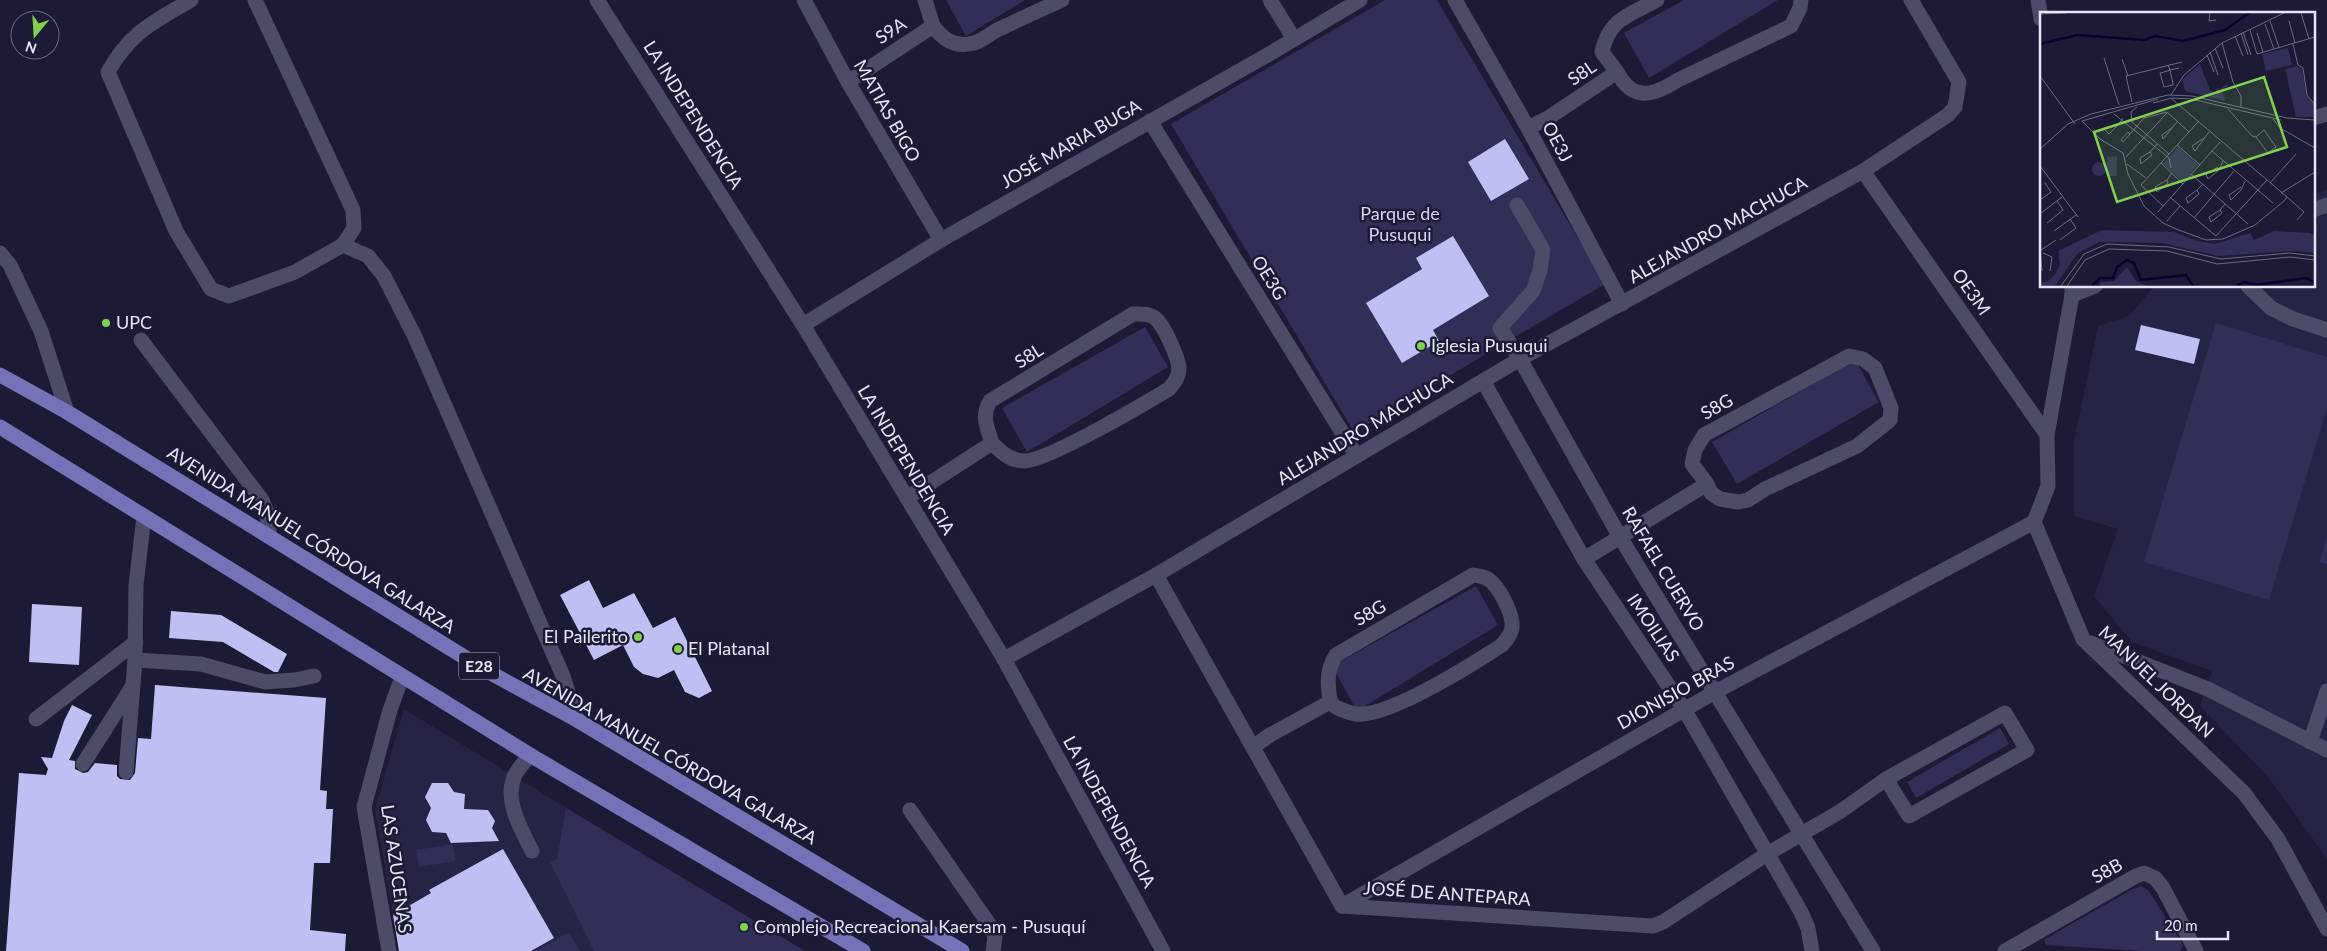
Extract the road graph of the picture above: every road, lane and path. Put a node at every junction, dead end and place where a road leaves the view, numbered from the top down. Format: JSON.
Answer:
{"nodes":[{"id":1,"x":191,"y":0,"type":"edge"},
{"id":2,"x":255,"y":0,"type":"edge"},
{"id":3,"x":597,"y":0,"type":"edge"},
{"id":4,"x":804,"y":0,"type":"edge"},
{"id":5,"x":925,"y":0,"type":"edge"},
{"id":6,"x":1062,"y":0,"type":"edge"},
{"id":7,"x":1270,"y":0,"type":"edge"},
{"id":8,"x":1360,"y":0,"type":"edge"},
{"id":9,"x":1455,"y":0,"type":"edge"},
{"id":10,"x":1657,"y":0,"type":"edge"},
{"id":11,"x":1911,"y":0,"type":"edge"},
{"id":12,"x":2038,"y":0,"type":"edge"},
{"id":13,"x":1800,"y":4,"type":"edge"},
{"id":14,"x":2040,"y":13,"type":"edge"},
{"id":15,"x":933,"y":26,"type":"junction"},
{"id":16,"x":1294,"y":39,"type":"junction"},
{"id":17,"x":1617,"y":72,"type":"junction"},
{"id":18,"x":848,"y":82,"type":"junction"},
{"id":19,"x":2327,"y":114,"type":"edge"},
{"id":20,"x":2314,"y":118,"type":"edge"},
{"id":21,"x":1150,"y":121,"type":"junction"},
{"id":22,"x":1528,"y":128,"type":"junction"},
{"id":23,"x":1863,"y":170,"type":"junction"},
{"id":24,"x":1516,"y":205,"type":"dead end"},
{"id":25,"x":2327,"y":205,"type":"edge"},
{"id":26,"x":2314,"y":210,"type":"edge"},
{"id":27,"x":941,"y":240,"type":"junction"},
{"id":28,"x":343,"y":245,"type":"junction"},
{"id":29,"x":0,"y":253,"type":"edge"},
{"id":30,"x":2250,"y":288,"type":"edge"},
{"id":31,"x":2072,"y":290,"type":"edge"},
{"id":32,"x":1622,"y":304,"type":"junction"},
{"id":33,"x":803,"y":325,"type":"junction"},
{"id":34,"x":2327,"y":330,"type":"edge"},
{"id":35,"x":141,"y":340,"type":"dead end"},
{"id":36,"x":1520,"y":359,"type":"junction"},
{"id":37,"x":0,"y":375,"type":"edge"},
{"id":38,"x":1483,"y":380,"type":"junction"},
{"id":39,"x":67,"y":412,"type":"junction"},
{"id":40,"x":0,"y":427,"type":"edge"},
{"id":41,"x":2047,"y":435,"type":"junction"},
{"id":42,"x":992,"y":443,"type":"junction"},
{"id":43,"x":1356,"y":455,"type":"junction"},
{"id":44,"x":1707,"y":484,"type":"junction"},
{"id":45,"x":907,"y":498,"type":"junction"},
{"id":46,"x":144,"y":516,"type":"junction"},
{"id":47,"x":2034,"y":522,"type":"junction"},
{"id":48,"x":270,"y":537,"type":"junction"},
{"id":49,"x":1620,"y":537,"type":"junction"},
{"id":50,"x":1584,"y":560,"type":"junction"},
{"id":51,"x":1156,"y":575,"type":"junction"},
{"id":52,"x":2083,"y":639,"type":"junction"},
{"id":53,"x":136,"y":642,"type":"junction"},
{"id":54,"x":1004,"y":659,"type":"junction"},
{"id":55,"x":135,"y":660,"type":"junction"},
{"id":56,"x":314,"y":676,"type":"dead end"},
{"id":57,"x":402,"y":677,"type":"junction"},
{"id":58,"x":133,"y":686,"type":"junction"},
{"id":59,"x":2327,"y":691,"type":"edge"},
{"id":60,"x":1715,"y":692,"type":"junction"},
{"id":61,"x":1330,"y":702,"type":"junction"},
{"id":62,"x":1684,"y":709,"type":"junction"},
{"id":63,"x":36,"y":719,"type":"dead end"},
{"id":64,"x":577,"y":720,"type":"junction"},
{"id":65,"x":2310,"y":742,"type":"junction"},
{"id":66,"x":1253,"y":747,"type":"junction"},
{"id":67,"x":2327,"y":750,"type":"edge"},
{"id":68,"x":530,"y":755,"type":"junction"},
{"id":69,"x":82,"y":764,"type":"dead end"},
{"id":70,"x":126,"y":772,"type":"dead end"},
{"id":71,"x":1886,"y":779,"type":"junction"},
{"id":72,"x":910,"y":810,"type":"dead end"},
{"id":73,"x":1800,"y":834,"type":"junction"},
{"id":74,"x":532,"y":851,"type":"dead end"},
{"id":75,"x":1767,"y":854,"type":"junction"},
{"id":76,"x":1342,"y":906,"type":"junction"},
{"id":77,"x":2327,"y":929,"type":"edge"},
{"id":78,"x":846,"y":947,"type":"edge"},
{"id":79,"x":389,"y":951,"type":"edge"},
{"id":80,"x":863,"y":951,"type":"edge"},
{"id":81,"x":962,"y":951,"type":"edge"},
{"id":82,"x":993,"y":951,"type":"edge"},
{"id":83,"x":1163,"y":951,"type":"edge"},
{"id":84,"x":1812,"y":951,"type":"edge"},
{"id":85,"x":1873,"y":951,"type":"edge"},
{"id":86,"x":2005,"y":951,"type":"edge"},
{"id":87,"x":2011,"y":951,"type":"edge"},
{"id":88,"x":2196,"y":951,"type":"edge"}],
"edges":[{"from":1,"to":28,"type":"street"},
{"from":2,"to":28,"type":"street"},
{"from":3,"to":33,"type":"street","name":"LA INDEPENDENCIA"},
{"from":4,"to":18,"type":"street","name":"MATIAS BIGO"},
{"from":5,"to":15,"type":"street","name":"S9A"},
{"from":6,"to":15,"type":"street"},
{"from":7,"to":16,"type":"street"},
{"from":8,"to":16,"type":"street","name":"JOSÉ MARIA BUGA"},
{"from":9,"to":22,"type":"street","name":"OE3J"},
{"from":10,"to":17,"type":"street","name":"S8L"},
{"from":11,"to":23,"type":"street","name":"ALEJANDRO MACHUCA"},
{"from":12,"to":14,"type":"street"},
{"from":13,"to":17,"type":"street"},
{"from":15,"to":18,"type":"street","name":"S9A"},
{"from":16,"to":21,"type":"street","name":"JOSÉ MARIA BUGA"},
{"from":17,"to":22,"type":"street","name":"S8L"},
{"from":18,"to":27,"type":"street","name":"MATIAS BIGO"},
{"from":19,"to":20,"type":"street"},
{"from":21,"to":27,"type":"street","name":"JOSÉ MARIA BUGA"},
{"from":21,"to":43,"type":"street","name":"OE3G"},
{"from":22,"to":32,"type":"street","name":"OE3J"},
{"from":23,"to":32,"type":"street","name":"ALEJANDRO MACHUCA"},
{"from":23,"to":41,"type":"street","name":"OE3M"},
{"from":24,"to":36,"type":"street","name":"RAFAEL CUERVO"},
{"from":25,"to":26,"type":"street"},
{"from":27,"to":33,"type":"street","name":"JOSÉ MARIA BUGA"},
{"from":28,"to":64,"type":"street"},
{"from":29,"to":39,"type":"street"},
{"from":30,"to":34,"type":"street"},
{"from":31,"to":41,"type":"street"},
{"from":32,"to":36,"type":"street","name":"ALEJANDRO MACHUCA"},
{"from":33,"to":45,"type":"street","name":"LA INDEPENDENCIA"},
{"from":35,"to":48,"type":"street"},
{"from":36,"to":38,"type":"street","name":"ALEJANDRO MACHUCA"},
{"from":36,"to":49,"type":"street","name":"RAFAEL CUERVO"},
{"from":37,"to":39,"type":"main road","name":"AVENIDA MANUEL CÓRDOVA GALARZA","number":"E28"},
{"from":38,"to":43,"type":"street","name":"ALEJANDRO MACHUCA"},
{"from":38,"to":50,"type":"street","name":"IMOILIAS"},
{"from":39,"to":48,"type":"main road","name":"AVENIDA MANUEL CÓRDOVA GALARZA","number":"E28"},
{"from":40,"to":46,"type":"main road"},
{"from":41,"to":47,"type":"street"},
{"from":42,"to":42,"type":"street","name":"S8L"},
{"from":42,"to":45,"type":"street"},
{"from":43,"to":51,"type":"street","name":"ALEJANDRO MACHUCA"},
{"from":44,"to":44,"type":"street","name":"S8G"},
{"from":44,"to":49,"type":"street"},
{"from":45,"to":54,"type":"street","name":"LA INDEPENDENCIA"},
{"from":46,"to":53,"type":"street"},
{"from":46,"to":57,"type":"main road"},
{"from":47,"to":52,"type":"street","name":"MANUEL JORDAN"},
{"from":47,"to":60,"type":"street","name":"DIONISIO BRAS"},
{"from":48,"to":64,"type":"main road","name":"AVENIDA MANUEL CÓRDOVA GALARZA","number":"E28"},
{"from":49,"to":50,"type":"street"},
{"from":49,"to":60,"type":"street","name":"RAFAEL CUERVO"},
{"from":50,"to":62,"type":"street","name":"IMOILIAS"},
{"from":51,"to":54,"type":"street","name":"ALEJANDRO MACHUCA"},
{"from":51,"to":66,"type":"street","name":"JOSÉ DE ANTEPARA"},
{"from":52,"to":65,"type":"street"},
{"from":52,"to":77,"type":"street","name":"MANUEL JORDAN"},
{"from":53,"to":55,"type":"street"},
{"from":53,"to":63,"type":"street"},
{"from":54,"to":83,"type":"street","name":"LA INDEPENDENCIA"},
{"from":55,"to":56,"type":"street"},
{"from":55,"to":58,"type":"street"},
{"from":57,"to":68,"type":"main road"},
{"from":57,"to":79,"type":"street","name":"LAS AZUCENAS"},
{"from":58,"to":69,"type":"street"},
{"from":58,"to":70,"type":"street"},
{"from":59,"to":65,"type":"street"},
{"from":60,"to":62,"type":"street","name":"DIONISIO BRAS"},
{"from":60,"to":73,"type":"street","name":"RAFAEL CUERVO"},
{"from":61,"to":61,"type":"street","name":"S8G"},
{"from":61,"to":66,"type":"street"},
{"from":62,"to":75,"type":"street","name":"IMOILIAS"},
{"from":62,"to":76,"type":"street","name":"DIONISIO BRAS"},
{"from":64,"to":81,"type":"main road","name":"AVENIDA MANUEL CÓRDOVA GALARZA","number":"E28"},
{"from":65,"to":67,"type":"street"},
{"from":66,"to":76,"type":"street","name":"JOSÉ DE ANTEPARA"},
{"from":68,"to":74,"type":"street"},
{"from":68,"to":78,"type":"main road"},
{"from":71,"to":71,"type":"street","name":"JOSÉ DE ANTEPARA"},
{"from":71,"to":73,"type":"street","name":"JOSÉ DE ANTEPARA"},
{"from":72,"to":82,"type":"street"},
{"from":73,"to":75,"type":"street","name":"JOSÉ DE ANTEPARA"},
{"from":73,"to":85,"type":"street","name":"RAFAEL CUERVO"},
{"from":75,"to":76,"type":"street","name":"JOSÉ DE ANTEPARA"},
{"from":75,"to":84,"type":"street","name":"IMOILIAS"},
{"from":78,"to":80,"type":"main road"},
{"from":86,"to":87,"type":"street","name":"S8B"},
{"from":86,"to":88,"type":"street","name":"S8B"}]}
